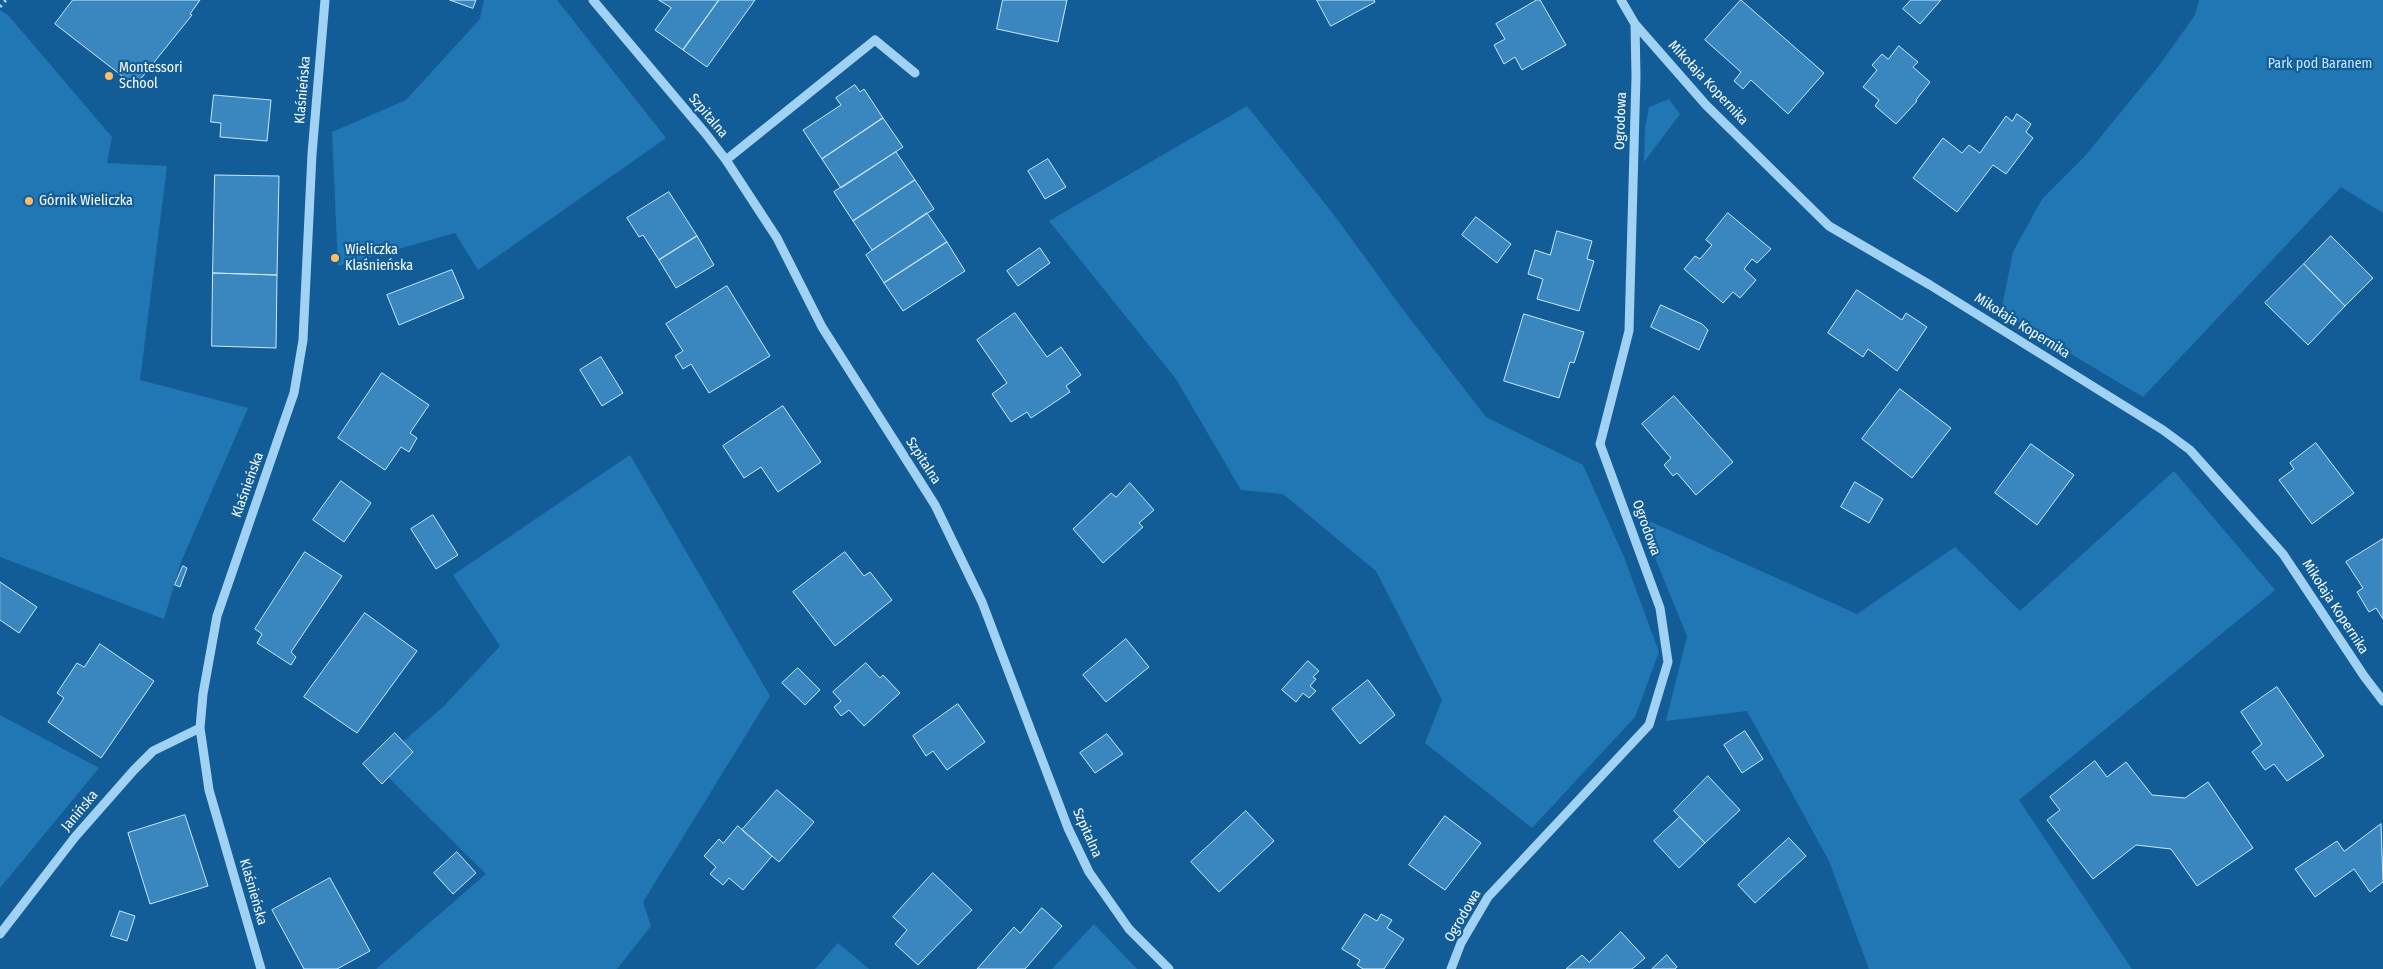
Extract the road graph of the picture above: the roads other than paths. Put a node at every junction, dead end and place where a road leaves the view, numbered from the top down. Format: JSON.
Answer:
{"nodes":[{"id":1,"x":325,"y":0,"type":"edge"},
{"id":2,"x":593,"y":0,"type":"edge"},
{"id":3,"x":1621,"y":0,"type":"edge"},
{"id":4,"x":1635,"y":24,"type":"junction"},
{"id":5,"x":915,"y":73,"type":"dead end"},
{"id":6,"x":726,"y":160,"type":"junction"},
{"id":7,"x":2383,"y":701,"type":"edge"},
{"id":8,"x":200,"y":728,"type":"junction"},
{"id":9,"x":0,"y":934,"type":"edge"},
{"id":10,"x":260,"y":969,"type":"edge"},
{"id":11,"x":1169,"y":969,"type":"edge"},
{"id":12,"x":1451,"y":969,"type":"edge"}],
"edges":[{"from":1,"to":8,"type":"street","name":"Klaśnieńska"},
{"from":2,"to":6,"type":"street","name":"Szpitalna"},
{"from":3,"to":4,"type":"street","name":"Mikołaja Kopernika"},
{"from":4,"to":7,"type":"street","name":"Mikołaja Kopernika"},
{"from":4,"to":12,"type":"street","name":"Ogrodowa"},
{"from":5,"to":6,"type":"street"},
{"from":6,"to":11,"type":"street","name":"Szpitalna"},
{"from":8,"to":9,"type":"street","name":"Janińska"},
{"from":8,"to":10,"type":"street","name":"Klaśnieńska"}]}
